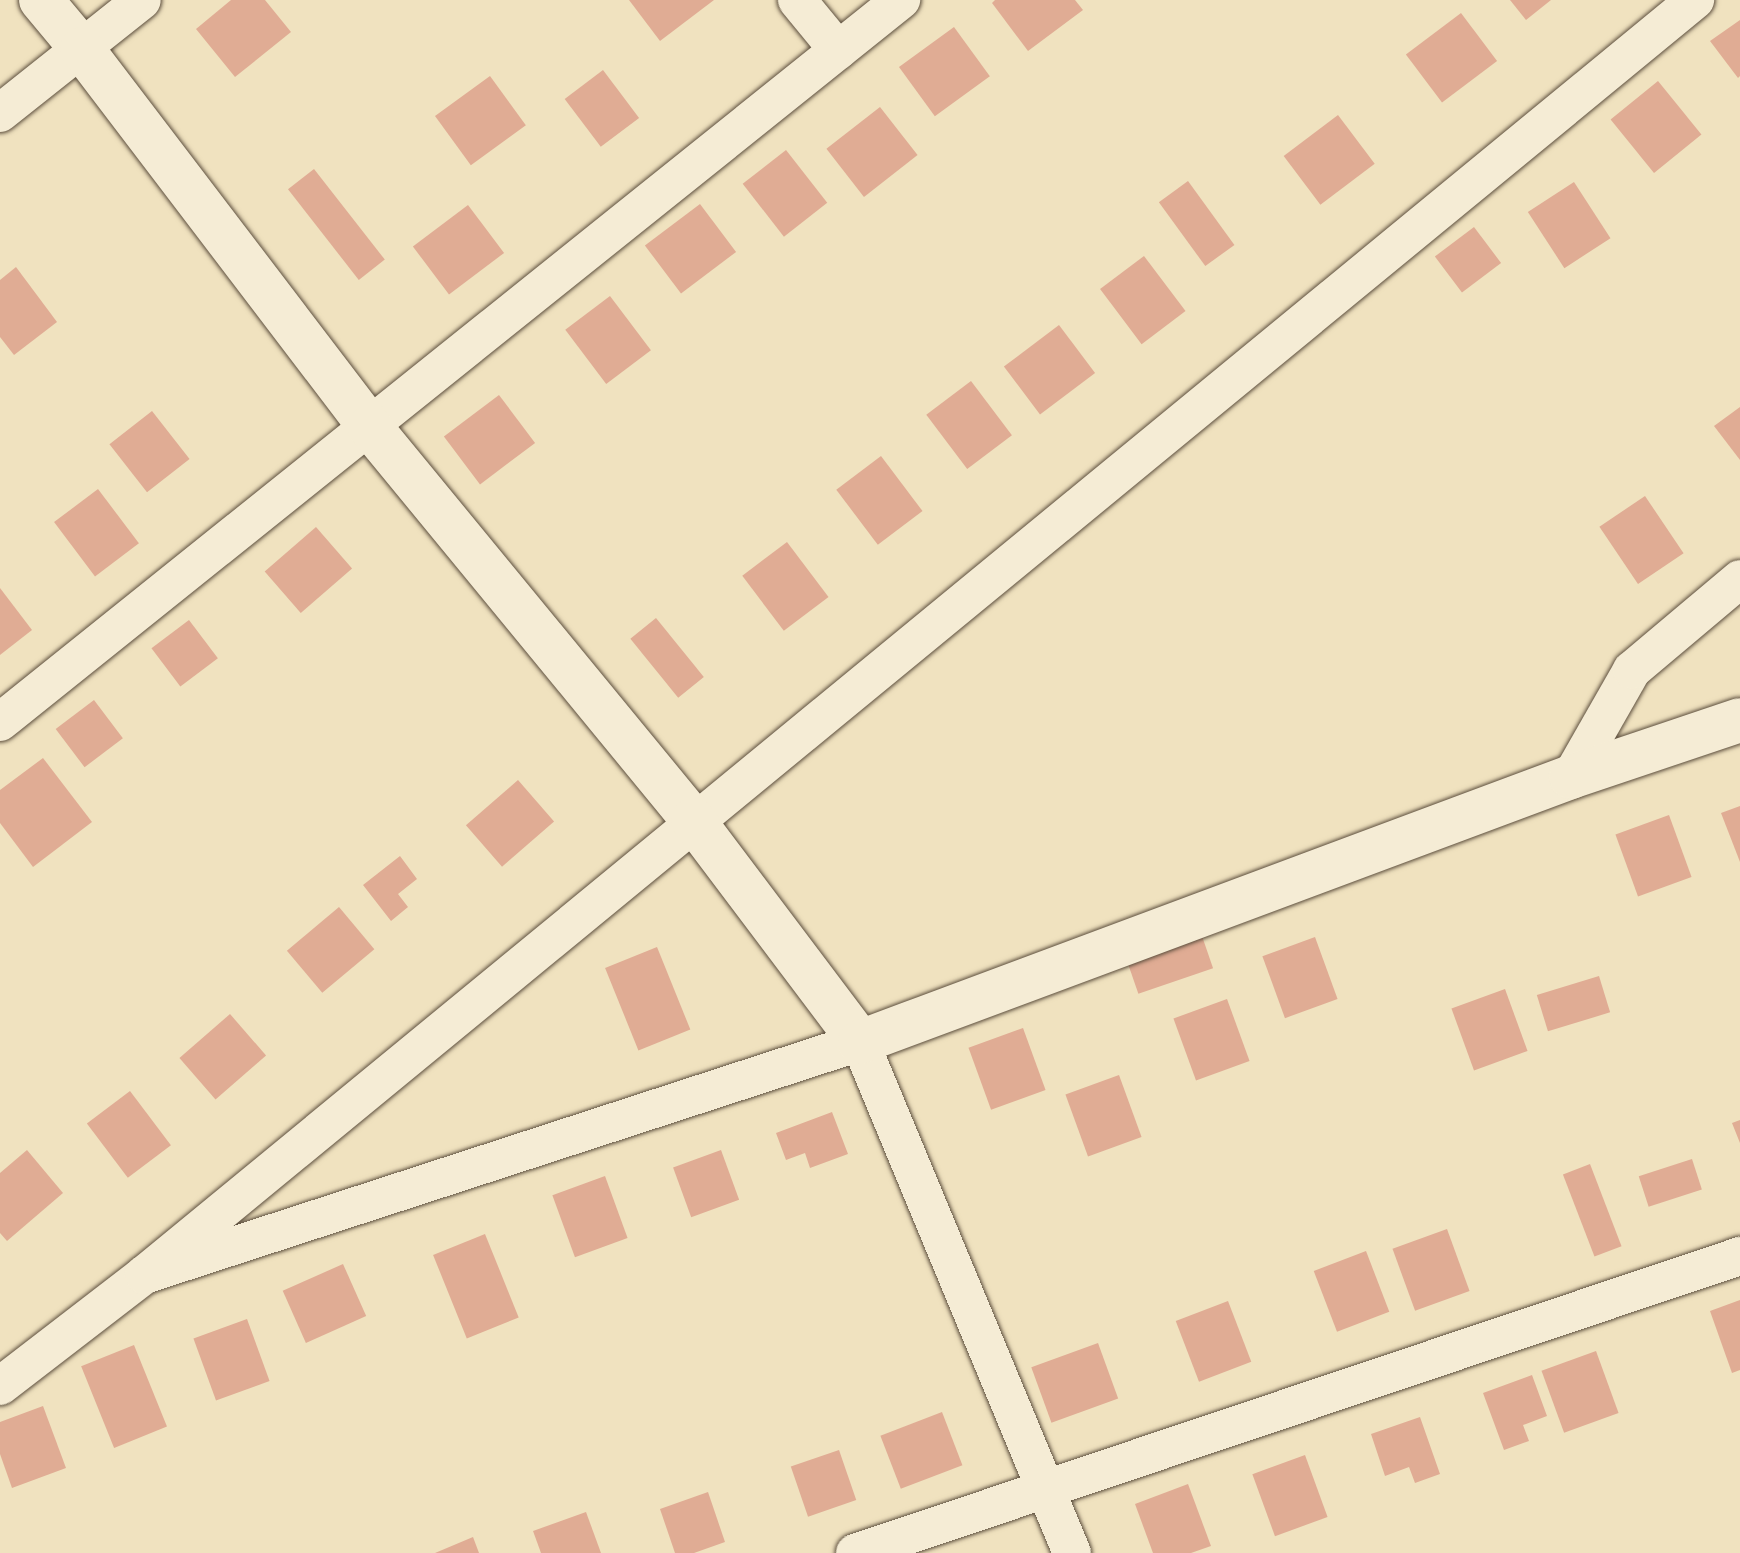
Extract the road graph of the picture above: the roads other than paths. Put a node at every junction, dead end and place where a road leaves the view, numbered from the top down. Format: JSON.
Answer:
{"nodes":[{"id":1,"x":41,"y":0,"type":"edge"},
{"id":2,"x":142,"y":0,"type":"edge"},
{"id":3,"x":797,"y":0,"type":"edge"},
{"id":4,"x":901,"y":0,"type":"edge"},
{"id":5,"x":1695,"y":0,"type":"edge"},
{"id":6,"x":82,"y":49,"type":"junction"},
{"id":7,"x":838,"y":50,"type":"junction"},
{"id":8,"x":0,"y":113,"type":"edge"},
{"id":9,"x":370,"y":427,"type":"junction"},
{"id":10,"x":1740,"y":579,"type":"edge"},
{"id":11,"x":1740,"y":720,"type":"edge"},
{"id":12,"x":0,"y":722,"type":"edge"},
{"id":13,"x":1571,"y":777,"type":"junction"},
{"id":14,"x":693,"y":820,"type":"junction"},
{"id":15,"x":860,"y":1042,"type":"junction"},
{"id":16,"x":1740,"y":1256,"type":"edge"},
{"id":17,"x":144,"y":1275,"type":"junction"},
{"id":18,"x":0,"y":1386,"type":"edge"},
{"id":19,"x":1044,"y":1487,"type":"junction"},
{"id":20,"x":855,"y":1553,"type":"edge"},
{"id":21,"x":1072,"y":1553,"type":"edge"}],
"edges":[{"from":1,"to":6,"type":"street"},
{"from":2,"to":6,"type":"street"},
{"from":3,"to":7,"type":"street"},
{"from":4,"to":7,"type":"street"},
{"from":5,"to":14,"type":"street"},
{"from":6,"to":8,"type":"street"},
{"from":6,"to":9,"type":"street"},
{"from":7,"to":9,"type":"street"},
{"from":9,"to":12,"type":"street"},
{"from":9,"to":14,"type":"street"},
{"from":10,"to":13,"type":"street"},
{"from":11,"to":13,"type":"street"},
{"from":13,"to":15,"type":"street"},
{"from":14,"to":15,"type":"street"},
{"from":14,"to":17,"type":"street"},
{"from":15,"to":17,"type":"street"},
{"from":15,"to":19,"type":"street"},
{"from":16,"to":19,"type":"street"},
{"from":17,"to":18,"type":"street"},
{"from":19,"to":20,"type":"street"},
{"from":19,"to":21,"type":"street"}]}
